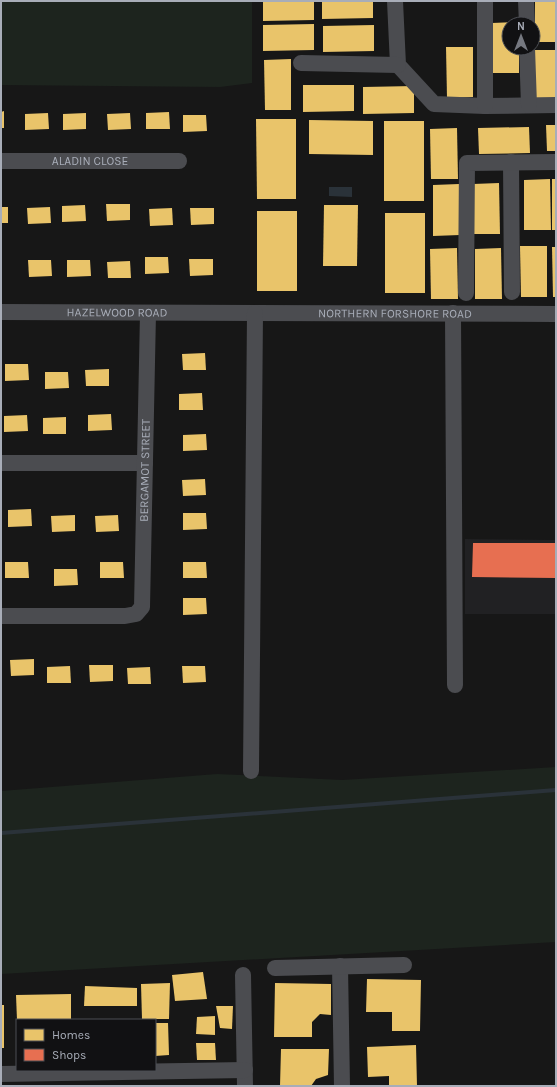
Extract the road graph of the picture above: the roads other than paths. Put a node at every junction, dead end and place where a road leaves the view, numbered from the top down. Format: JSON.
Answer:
{"nodes":[{"id":1,"x":395,"y":1,"type":"edge"},
{"id":2,"x":485,"y":1,"type":"edge"},
{"id":3,"x":526,"y":1,"type":"edge"},
{"id":4,"x":527,"y":16,"type":"edge"},
{"id":5,"x":527,"y":56,"type":"edge"},
{"id":6,"x":302,"y":63,"type":"dead end"},
{"id":7,"x":398,"y":65,"type":"junction"},
{"id":8,"x":556,"y":104,"type":"edge"},
{"id":9,"x":529,"y":105,"type":"junction"},
{"id":10,"x":485,"y":106,"type":"junction"},
{"id":11,"x":1,"y":161,"type":"edge"},
{"id":12,"x":179,"y":161,"type":"dead end"},
{"id":13,"x":510,"y":162,"type":"junction"},
{"id":14,"x":556,"y":162,"type":"edge"},
{"id":15,"x":512,"y":292,"type":"dead end"},
{"id":16,"x":466,"y":293,"type":"dead end"},
{"id":17,"x":1,"y":312,"type":"edge"},
{"id":18,"x":148,"y":312,"type":"junction"},
{"id":19,"x":233,"y":313,"type":"joint"},
{"id":20,"x":255,"y":313,"type":"junction"},
{"id":21,"x":453,"y":313,"type":"junction"},
{"id":22,"x":556,"y":314,"type":"edge"},
{"id":23,"x":1,"y":463,"type":"edge"},
{"id":24,"x":145,"y":463,"type":"junction"},
{"id":25,"x":1,"y":616,"type":"edge"},
{"id":26,"x":455,"y":685,"type":"dead end"},
{"id":27,"x":251,"y":771,"type":"dead end"},
{"id":28,"x":404,"y":965,"type":"dead end"},
{"id":29,"x":340,"y":966,"type":"junction"},
{"id":30,"x":276,"y":968,"type":"dead end"},
{"id":31,"x":243,"y":975,"type":"dead end"},
{"id":32,"x":244,"y":1070,"type":"junction"},
{"id":33,"x":1,"y":1074,"type":"edge"},
{"id":34,"x":245,"y":1086,"type":"edge"},
{"id":35,"x":342,"y":1086,"type":"edge"}],
"edges":[{"from":1,"to":7,"type":"street"},
{"from":2,"to":10,"type":"street"},
{"from":3,"to":4,"type":"street"},
{"from":5,"to":9,"type":"street"},
{"from":6,"to":7,"type":"street"},
{"from":7,"to":10,"type":"street"},
{"from":8,"to":9,"type":"street"},
{"from":9,"to":10,"type":"street"},
{"from":11,"to":12,"type":"street","name":"ALADIN CLOSE"},
{"from":13,"to":14,"type":"street"},
{"from":13,"to":15,"type":"street"},
{"from":13,"to":16,"type":"street"},
{"from":17,"to":18,"type":"street","name":"HAZELWOOD ROAD"},
{"from":18,"to":19,"type":"street","name":"HAZELWOOD ROAD"},
{"from":18,"to":24,"type":"street","name":"BERGAMOT STREET"},
{"from":19,"to":20,"type":"street","name":"NORTHERN FORSHORE ROAD"},
{"from":20,"to":21,"type":"street","name":"NORTHERN FORSHORE ROAD"},
{"from":20,"to":27,"type":"street"},
{"from":21,"to":22,"type":"street","name":"NORTHERN FORSHORE ROAD"},
{"from":21,"to":26,"type":"street"},
{"from":23,"to":24,"type":"street"},
{"from":24,"to":25,"type":"street","name":"BERGAMOT STREET"},
{"from":28,"to":29,"type":"street"},
{"from":29,"to":30,"type":"street"},
{"from":29,"to":35,"type":"street"},
{"from":31,"to":32,"type":"street"},
{"from":32,"to":33,"type":"street"},
{"from":32,"to":34,"type":"street"}]}
